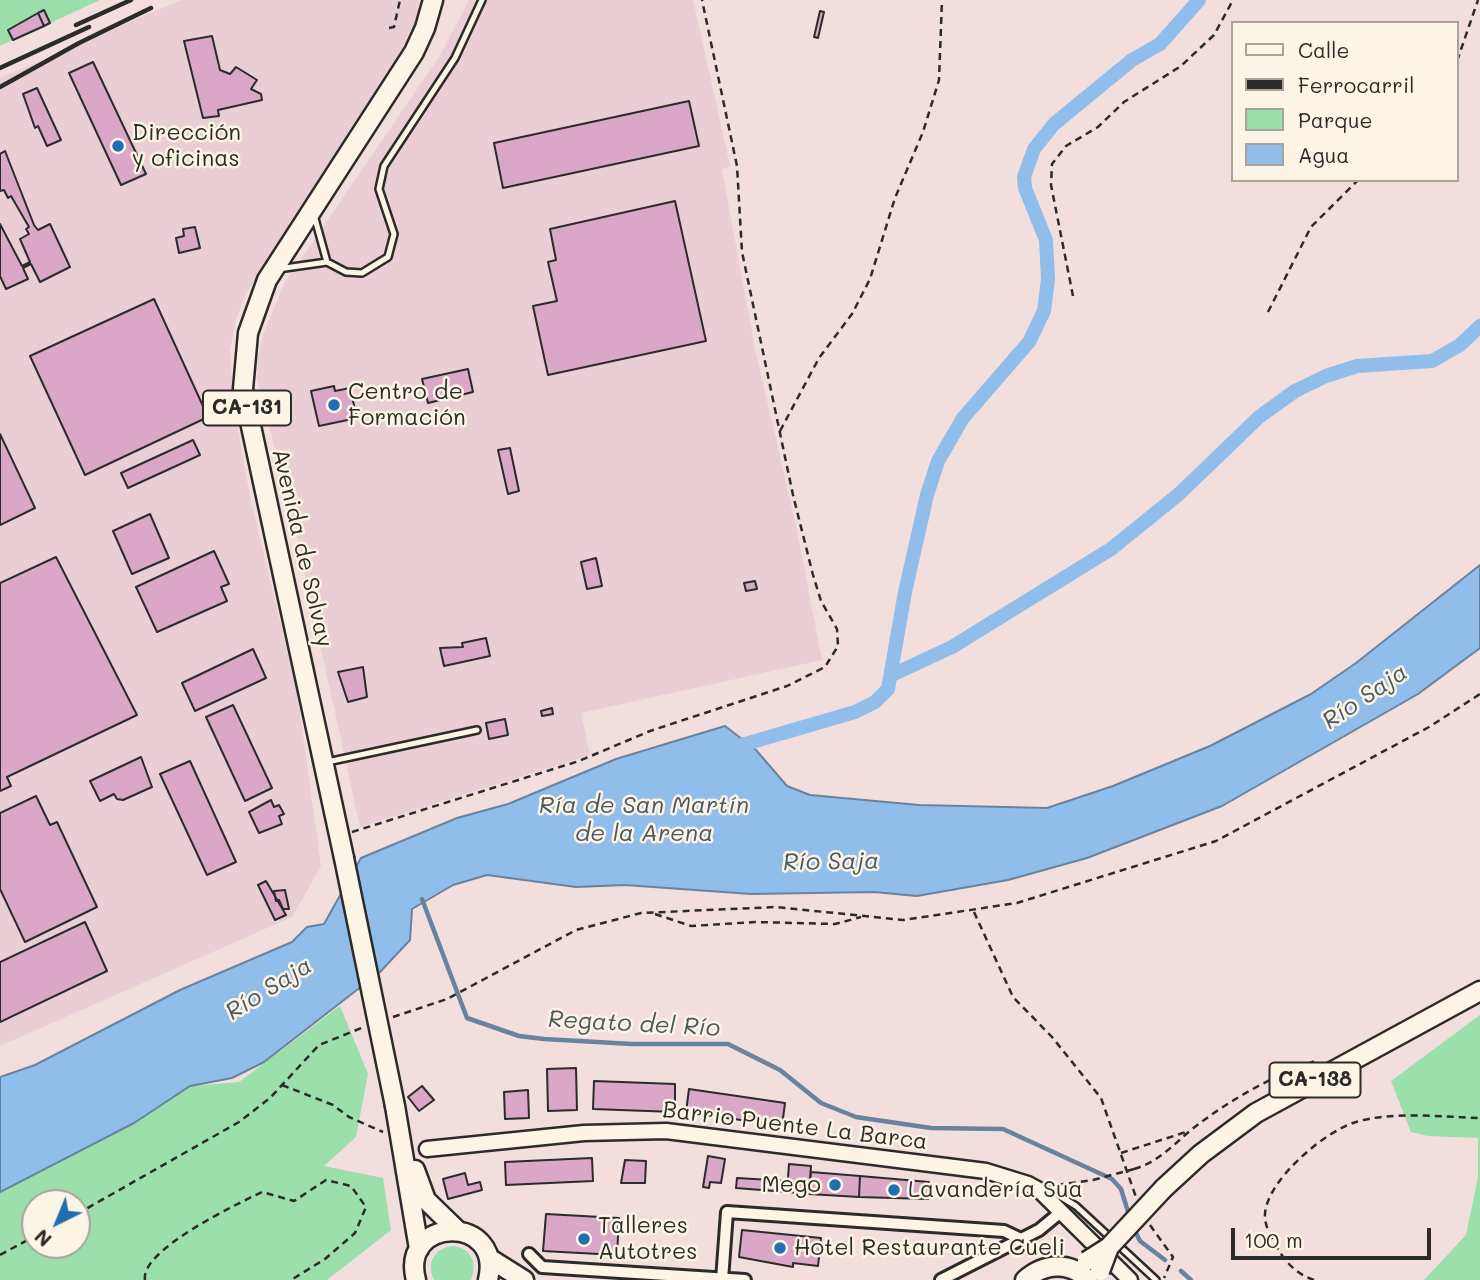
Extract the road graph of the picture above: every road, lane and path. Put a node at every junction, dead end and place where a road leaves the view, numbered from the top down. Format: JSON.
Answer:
{"nodes":[{"id":1,"x":400,"y":0,"type":"edge"},
{"id":2,"x":433,"y":0,"type":"edge"},
{"id":3,"x":482,"y":0,"type":"edge"},
{"id":4,"x":702,"y":0,"type":"edge"},
{"id":5,"x":942,"y":0,"type":"edge"},
{"id":6,"x":1233,"y":0,"type":"edge"},
{"id":7,"x":1478,"y":0,"type":"edge"},
{"id":8,"x":389,"y":28,"type":"dead end"},
{"id":9,"x":1459,"y":55,"type":"edge"},
{"id":10,"x":1356,"y":182,"type":"edge"},
{"id":11,"x":313,"y":209,"type":"junction"},
{"id":12,"x":327,"y":262,"type":"junction"},
{"id":13,"x":273,"y":270,"type":"junction"},
{"id":14,"x":1073,"y":296,"type":"dead end"},
{"id":15,"x":1268,"y":312,"type":"dead end"},
{"id":16,"x":780,"y":431,"type":"junction"},
{"id":17,"x":1480,"y":694,"type":"edge"},
{"id":18,"x":477,"y":730,"type":"dead end"},
{"id":19,"x":324,"y":763,"type":"junction"},
{"id":20,"x":339,"y":835,"type":"junction"},
{"id":21,"x":974,"y":912,"type":"junction"},
{"id":22,"x":652,"y":913,"type":"junction"},
{"id":23,"x":863,"y":916,"type":"junction"},
{"id":24,"x":1480,"y":991,"type":"edge"},
{"id":25,"x":382,"y":1021,"type":"dead end"},
{"id":26,"x":369,"y":1025,"type":"dead end"},
{"id":27,"x":282,"y":1085,"type":"junction"},
{"id":28,"x":1480,"y":1118,"type":"edge"},
{"id":29,"x":404,"y":1148,"type":"junction"},
{"id":30,"x":427,"y":1149,"type":"dead end"},
{"id":31,"x":1121,"y":1153,"type":"junction"},
{"id":32,"x":1044,"y":1190,"type":"junction"},
{"id":33,"x":1139,"y":1205,"type":"dead end"},
{"id":34,"x":91,"y":1206,"type":"edge"},
{"id":35,"x":1062,"y":1211,"type":"junction"},
{"id":36,"x":1147,"y":1220,"type":"dead end"},
{"id":37,"x":458,"y":1231,"type":"junction"},
{"id":38,"x":1021,"y":1239,"type":"junction"},
{"id":39,"x":21,"y":1244,"type":"edge"},
{"id":40,"x":419,"y":1249,"type":"junction"},
{"id":41,"x":529,"y":1254,"type":"dead end"},
{"id":42,"x":0,"y":1255,"type":"edge"},
{"id":43,"x":489,"y":1258,"type":"junction"},
{"id":44,"x":1089,"y":1272,"type":"edge"},
{"id":45,"x":415,"y":1279,"type":"edge"},
{"id":46,"x":722,"y":1279,"type":"edge"},
{"id":47,"x":145,"y":1280,"type":"edge"},
{"id":48,"x":291,"y":1280,"type":"edge"},
{"id":49,"x":488,"y":1280,"type":"edge"},
{"id":50,"x":524,"y":1280,"type":"edge"},
{"id":51,"x":745,"y":1280,"type":"edge"},
{"id":52,"x":941,"y":1280,"type":"edge"},
{"id":53,"x":1025,"y":1280,"type":"edge"},
{"id":54,"x":1130,"y":1280,"type":"edge"},
{"id":55,"x":1156,"y":1280,"type":"edge"},
{"id":56,"x":1163,"y":1280,"type":"edge"},
{"id":57,"x":1314,"y":1280,"type":"edge"}],
"edges":[{"from":1,"to":8,"type":"path"},
{"from":2,"to":11,"type":"main road","name":"Avenida de Solvay","number":"CA-131"},
{"from":3,"to":12,"type":"lane"},
{"from":4,"to":16,"type":"path"},
{"from":5,"to":16,"type":"path"},
{"from":6,"to":14,"type":"path"},
{"from":7,"to":9,"type":"path"},
{"from":10,"to":15,"type":"path"},
{"from":11,"to":12,"type":"lane"},
{"from":11,"to":13,"type":"main road","name":"Avenida de Solvay","number":"CA-131"},
{"from":12,"to":13,"type":"lane"},
{"from":13,"to":19,"type":"main road","name":"Avenida de Solvay","number":"CA-131"},
{"from":16,"to":20,"type":"path"},
{"from":17,"to":21,"type":"path"},
{"from":18,"to":19,"type":"lane"},
{"from":19,"to":20,"type":"main road","name":"Avenida de Solvay","number":"CA-131"},
{"from":20,"to":29,"type":"main road","name":"Avenida de Solvay","number":"CA-131","bridge":true},
{"from":21,"to":23,"type":"path"},
{"from":21,"to":31,"type":"path"},
{"from":22,"to":23,"type":"path"},
{"from":22,"to":23,"type":"path"},
{"from":22,"to":25,"type":"path"},
{"from":24,"to":44,"type":"main road","number":"CA-138","bridge":true},
{"from":26,"to":27,"type":"path"},
{"from":27,"to":29,"type":"path"},
{"from":27,"to":34,"type":"path"},
{"from":28,"to":57,"type":"path"},
{"from":29,"to":37,"type":"main road","number":"CA-131"},
{"from":29,"to":40,"type":"main road","number":"CA-131"},
{"from":30,"to":32,"type":"street","name":"Barrio Puente La Barca"},
{"from":31,"to":32,"type":"path","bridge":true},
{"from":31,"to":33,"type":"path"},
{"from":32,"to":35,"type":"street","name":"Barrio Puente La Barca"},
{"from":32,"to":55,"type":"lane"},
{"from":35,"to":38,"type":"street"},
{"from":35,"to":54,"type":"street","name":"Barrio Puente La Barca"},
{"from":36,"to":56,"type":"path"},
{"from":37,"to":40,"type":"main road"},
{"from":37,"to":43,"type":"main road","number":"CA-131"},
{"from":38,"to":46,"type":"street"},
{"from":38,"to":52,"type":"street"},
{"from":39,"to":42,"type":"path"},
{"from":40,"to":45,"type":"main road","number":"CA-131"},
{"from":41,"to":46,"type":"street"},
{"from":43,"to":49,"type":"main road"},
{"from":43,"to":50,"type":"main road","number":"CA-131"},
{"from":44,"to":53,"type":"main road"},
{"from":46,"to":51,"type":"street"},
{"from":47,"to":48,"type":"path"}]}
